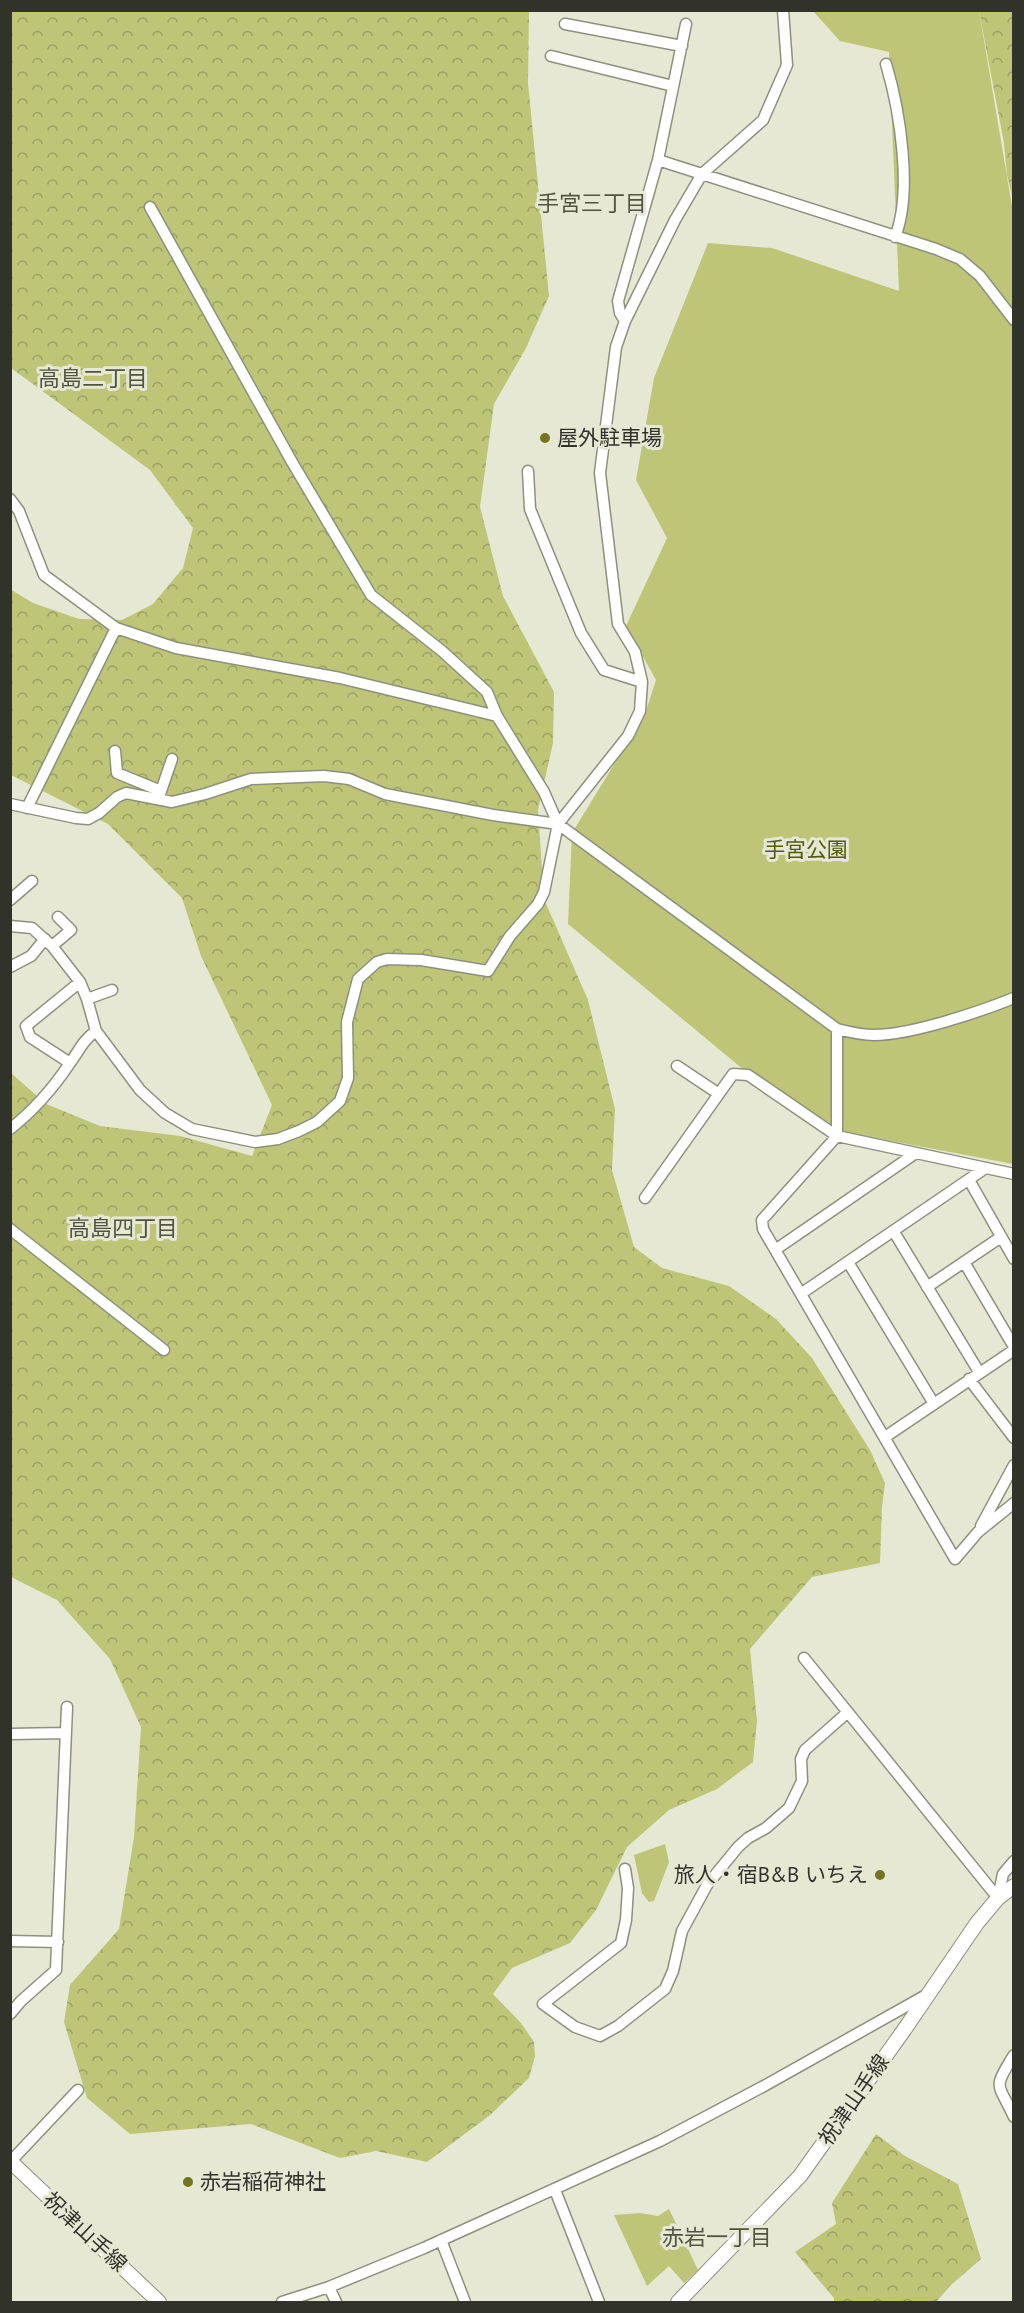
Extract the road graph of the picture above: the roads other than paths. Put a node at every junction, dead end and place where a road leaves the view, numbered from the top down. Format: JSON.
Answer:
{"nodes":[{"id":1,"x":783,"y":10,"type":"edge"},
{"id":2,"x":565,"y":24,"type":"dead end"},
{"id":3,"x":686,"y":24,"type":"dead end"},
{"id":4,"x":682,"y":46,"type":"junction"},
{"id":5,"x":551,"y":56,"type":"dead end"},
{"id":6,"x":886,"y":64,"type":"dead end"},
{"id":7,"x":673,"y":86,"type":"junction"},
{"id":8,"x":658,"y":160,"type":"junction"},
{"id":9,"x":702,"y":174,"type":"junction"},
{"id":10,"x":150,"y":207,"type":"dead end"},
{"id":11,"x":895,"y":237,"type":"junction"},
{"id":12,"x":1014,"y":320,"type":"edge"},
{"id":13,"x":626,"y":321,"type":"junction"},
{"id":14,"x":528,"y":471,"type":"dead end"},
{"id":15,"x":10,"y":499,"type":"edge"},
{"id":16,"x":116,"y":628,"type":"junction"},
{"id":17,"x":642,"y":682,"type":"junction"},
{"id":18,"x":497,"y":716,"type":"junction"},
{"id":19,"x":116,"y":751,"type":"dead end"},
{"id":20,"x":172,"y":759,"type":"dead end"},
{"id":21,"x":159,"y":796,"type":"junction"},
{"id":22,"x":10,"y":804,"type":"edge"},
{"id":23,"x":27,"y":808,"type":"junction"},
{"id":24,"x":558,"y":824,"type":"junction"},
{"id":25,"x":32,"y":881,"type":"dead end"},
{"id":26,"x":10,"y":900,"type":"edge"},
{"id":27,"x":58,"y":917,"type":"dead end"},
{"id":28,"x":11,"y":929,"type":"edge"},
{"id":29,"x":49,"y":943,"type":"junction"},
{"id":30,"x":10,"y":967,"type":"edge"},
{"id":31,"x":80,"y":982,"type":"junction"},
{"id":32,"x":112,"y":990,"type":"dead end"},
{"id":33,"x":1014,"y":998,"type":"edge"},
{"id":34,"x":87,"y":999,"type":"junction"},
{"id":35,"x":837,"y":1029,"type":"junction"},
{"id":36,"x":96,"y":1031,"type":"junction"},
{"id":37,"x":70,"y":1063,"type":"junction"},
{"id":38,"x":676,"y":1066,"type":"dead end"},
{"id":39,"x":719,"y":1094,"type":"junction"},
{"id":40,"x":10,"y":1129,"type":"edge"},
{"id":41,"x":837,"y":1136,"type":"junction"},
{"id":42,"x":916,"y":1154,"type":"junction"},
{"id":43,"x":984,"y":1169,"type":"junction"},
{"id":44,"x":1014,"y":1174,"type":"edge"},
{"id":45,"x":969,"y":1180,"type":"junction"},
{"id":46,"x":645,"y":1198,"type":"dead end"},
{"id":47,"x":10,"y":1229,"type":"edge"},
{"id":48,"x":894,"y":1232,"type":"junction"},
{"id":49,"x":1001,"y":1237,"type":"junction"},
{"id":50,"x":775,"y":1250,"type":"junction"},
{"id":51,"x":1014,"y":1259,"type":"edge"},
{"id":52,"x":848,"y":1262,"type":"junction"},
{"id":53,"x":964,"y":1262,"type":"junction"},
{"id":54,"x":927,"y":1287,"type":"junction"},
{"id":55,"x":802,"y":1293,"type":"junction"},
{"id":56,"x":1014,"y":1348,"type":"edge"},
{"id":57,"x":164,"y":1350,"type":"dead end"},
{"id":58,"x":979,"y":1372,"type":"junction"},
{"id":59,"x":969,"y":1380,"type":"junction"},
{"id":60,"x":934,"y":1404,"type":"junction"},
{"id":61,"x":885,"y":1437,"type":"junction"},
{"id":62,"x":1014,"y":1438,"type":"edge"},
{"id":63,"x":1014,"y":1466,"type":"edge"},
{"id":64,"x":1014,"y":1503,"type":"edge"},
{"id":65,"x":978,"y":1532,"type":"junction"},
{"id":66,"x":804,"y":1658,"type":"dead end"},
{"id":67,"x":67,"y":1707,"type":"dead end"},
{"id":68,"x":848,"y":1712,"type":"junction"},
{"id":69,"x":65,"y":1733,"type":"junction"},
{"id":70,"x":10,"y":1734,"type":"edge"},
{"id":71,"x":1014,"y":1861,"type":"edge"},
{"id":72,"x":625,"y":1869,"type":"dead end"},
{"id":73,"x":1014,"y":1886,"type":"edge"},
{"id":74,"x":998,"y":1898,"type":"junction"},
{"id":75,"x":10,"y":1941,"type":"edge"},
{"id":76,"x":58,"y":1942,"type":"junction"},
{"id":77,"x":931,"y":1992,"type":"junction"},
{"id":78,"x":10,"y":2014,"type":"edge"},
{"id":79,"x":1014,"y":2055,"type":"edge"},
{"id":80,"x":78,"y":2090,"type":"dead end"},
{"id":81,"x":1014,"y":2117,"type":"edge"},
{"id":82,"x":11,"y":2161,"type":"edge"},
{"id":83,"x":555,"y":2190,"type":"junction"},
{"id":84,"x":441,"y":2241,"type":"junction"},
{"id":85,"x":329,"y":2287,"type":"junction"},
{"id":86,"x":159,"y":2302,"type":"edge"},
{"id":87,"x":282,"y":2302,"type":"edge"},
{"id":88,"x":336,"y":2302,"type":"edge"},
{"id":89,"x":465,"y":2302,"type":"edge"},
{"id":90,"x":599,"y":2302,"type":"edge"},
{"id":91,"x":678,"y":2302,"type":"edge"}],
"edges":[{"from":1,"to":9,"type":"street"},
{"from":2,"to":4,"type":"street"},
{"from":3,"to":4,"type":"street"},
{"from":4,"to":7,"type":"street"},
{"from":5,"to":7,"type":"street"},
{"from":6,"to":11,"type":"street"},
{"from":7,"to":8,"type":"street"},
{"from":8,"to":9,"type":"street"},
{"from":8,"to":13,"type":"street"},
{"from":9,"to":11,"type":"street"},
{"from":9,"to":13,"type":"street"},
{"from":10,"to":18,"type":"street"},
{"from":11,"to":12,"type":"street"},
{"from":13,"to":17,"type":"street"},
{"from":14,"to":17,"type":"street"},
{"from":15,"to":16,"type":"street"},
{"from":16,"to":18,"type":"street"},
{"from":16,"to":23,"type":"street"},
{"from":17,"to":24,"type":"street"},
{"from":18,"to":24,"type":"street"},
{"from":19,"to":21,"type":"street"},
{"from":20,"to":21,"type":"street"},
{"from":21,"to":23,"type":"street"},
{"from":21,"to":24,"type":"street"},
{"from":22,"to":23,"type":"street"},
{"from":24,"to":35,"type":"street"},
{"from":24,"to":36,"type":"street"},
{"from":25,"to":26,"type":"street"},
{"from":27,"to":29,"type":"street"},
{"from":28,"to":29,"type":"street"},
{"from":29,"to":30,"type":"street"},
{"from":29,"to":31,"type":"street"},
{"from":31,"to":34,"type":"street"},
{"from":31,"to":37,"type":"street"},
{"from":32,"to":34,"type":"street"},
{"from":33,"to":35,"type":"street"},
{"from":34,"to":36,"type":"street"},
{"from":35,"to":41,"type":"street"},
{"from":36,"to":37,"type":"street"},
{"from":37,"to":40,"type":"street"},
{"from":38,"to":39,"type":"street"},
{"from":39,"to":41,"type":"street"},
{"from":39,"to":46,"type":"street"},
{"from":41,"to":42,"type":"street"},
{"from":41,"to":50,"type":"street"},
{"from":42,"to":43,"type":"street"},
{"from":42,"to":50,"type":"street"},
{"from":43,"to":44,"type":"street"},
{"from":43,"to":45,"type":"street"},
{"from":45,"to":48,"type":"street"},
{"from":45,"to":49,"type":"street"},
{"from":47,"to":57,"type":"street"},
{"from":48,"to":52,"type":"street"},
{"from":48,"to":54,"type":"street"},
{"from":49,"to":51,"type":"street"},
{"from":49,"to":53,"type":"street"},
{"from":50,"to":55,"type":"street"},
{"from":52,"to":55,"type":"street"},
{"from":52,"to":60,"type":"street"},
{"from":53,"to":54,"type":"street"},
{"from":53,"to":56,"type":"street"},
{"from":54,"to":58,"type":"street"},
{"from":55,"to":61,"type":"street"},
{"from":56,"to":58,"type":"street"},
{"from":58,"to":59,"type":"street"},
{"from":59,"to":60,"type":"street"},
{"from":59,"to":62,"type":"street"},
{"from":60,"to":61,"type":"street"},
{"from":61,"to":65,"type":"street"},
{"from":63,"to":65,"type":"street"},
{"from":64,"to":65,"type":"street"},
{"from":66,"to":68,"type":"street"},
{"from":67,"to":69,"type":"street"},
{"from":68,"to":72,"type":"street"},
{"from":68,"to":74,"type":"street"},
{"from":69,"to":70,"type":"street"},
{"from":69,"to":76,"type":"street"},
{"from":71,"to":74,"type":"street"},
{"from":73,"to":74,"type":"street","name":"祝津山手線"},
{"from":74,"to":77,"type":"street","name":"祝津山手線"},
{"from":75,"to":76,"type":"street"},
{"from":76,"to":78,"type":"street"},
{"from":77,"to":83,"type":"street"},
{"from":77,"to":91,"type":"street","name":"祝津山手線"},
{"from":79,"to":81,"type":"street"},
{"from":80,"to":82,"type":"street"},
{"from":82,"to":86,"type":"street","name":"祝津山手線"},
{"from":83,"to":84,"type":"street"},
{"from":83,"to":90,"type":"street"},
{"from":84,"to":85,"type":"street"},
{"from":84,"to":89,"type":"street"},
{"from":85,"to":87,"type":"street"},
{"from":85,"to":88,"type":"street"}]}
